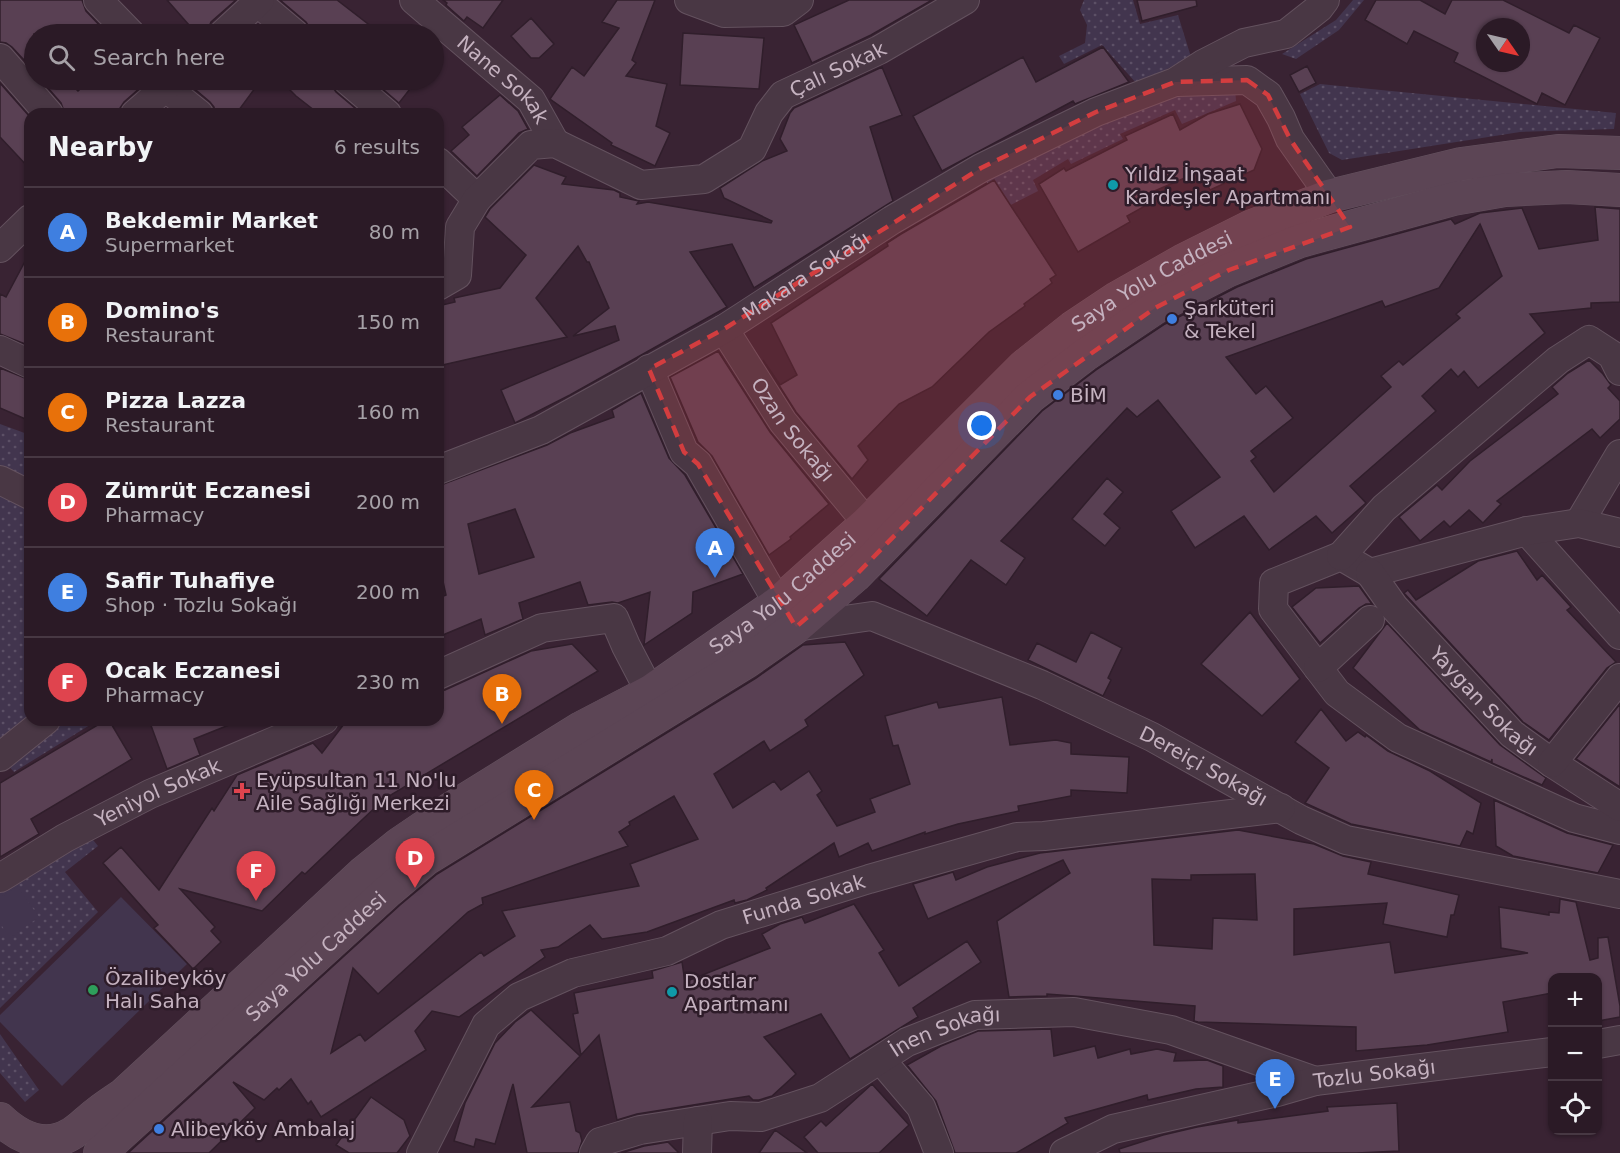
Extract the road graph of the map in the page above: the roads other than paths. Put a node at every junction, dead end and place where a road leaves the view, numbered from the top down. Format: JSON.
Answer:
{"nodes":[{"id":1,"x":98,"y":0,"type":"edge"},
{"id":2,"x":414,"y":0,"type":"edge"},
{"id":3,"x":689,"y":0,"type":"edge"},
{"id":4,"x":799,"y":0,"type":"edge"},
{"id":5,"x":965,"y":0,"type":"edge"},
{"id":6,"x":1325,"y":0,"type":"edge"},
{"id":7,"x":250,"y":4,"type":"edge"},
{"id":8,"x":121,"y":24,"type":"edge"},
{"id":9,"x":232,"y":24,"type":"edge"},
{"id":10,"x":280,"y":24,"type":"edge"},
{"id":11,"x":442,"y":24,"type":"edge"},
{"id":12,"x":444,"y":26,"type":"edge"},
{"id":13,"x":0,"y":58,"type":"edge"},
{"id":14,"x":1175,"y":82,"type":"junction"},
{"id":15,"x":24,"y":85,"type":"edge"},
{"id":16,"x":28,"y":90,"type":"edge"},
{"id":17,"x":162,"y":90,"type":"edge"},
{"id":18,"x":179,"y":90,"type":"edge"},
{"id":19,"x":359,"y":90,"type":"edge"},
{"id":20,"x":44,"y":108,"type":"edge"},
{"id":21,"x":142,"y":108,"type":"edge"},
{"id":22,"x":194,"y":108,"type":"edge"},
{"id":23,"x":380,"y":108,"type":"edge"},
{"id":24,"x":555,"y":143,"type":"junction"},
{"id":25,"x":1620,"y":153,"type":"edge"},
{"id":26,"x":444,"y":168,"type":"edge"},
{"id":27,"x":1620,"y":190,"type":"edge"},
{"id":28,"x":1330,"y":196,"type":"junction"},
{"id":29,"x":477,"y":199,"type":"junction"},
{"id":30,"x":1350,"y":227,"type":"junction"},
{"id":31,"x":444,"y":283,"type":"edge"},
{"id":32,"x":724,"y":329,"type":"junction"},
{"id":33,"x":0,"y":350,"type":"edge"},
{"id":34,"x":24,"y":361,"type":"edge"},
{"id":35,"x":650,"y":369,"type":"junction"},
{"id":36,"x":1620,"y":371,"type":"edge"},
{"id":37,"x":1620,"y":454,"type":"edge"},
{"id":38,"x":444,"y":468,"type":"edge"},
{"id":39,"x":0,"y":480,"type":"edge"},
{"id":40,"x":24,"y":492,"type":"edge"},
{"id":41,"x":867,"y":523,"type":"junction"},
{"id":42,"x":1579,"y":523,"type":"junction"},
{"id":43,"x":1527,"y":531,"type":"junction"},
{"id":44,"x":1620,"y":533,"type":"edge"},
{"id":45,"x":1341,"y":556,"type":"junction"},
{"id":46,"x":1370,"y":573,"type":"junction"},
{"id":47,"x":787,"y":615,"type":"junction"},
{"id":48,"x":1370,"y":620,"type":"dead end"},
{"id":49,"x":1620,"y":635,"type":"edge"},
{"id":50,"x":1318,"y":668,"type":"junction"},
{"id":51,"x":444,"y":672,"type":"edge"},
{"id":52,"x":1620,"y":678,"type":"edge"},
{"id":53,"x":650,"y":692,"type":"junction"},
{"id":54,"x":39,"y":726,"type":"edge"},
{"id":55,"x":310,"y":726,"type":"edge"},
{"id":56,"x":0,"y":757,"type":"edge"},
{"id":57,"x":1552,"y":763,"type":"junction"},
{"id":58,"x":1620,"y":807,"type":"edge"},
{"id":59,"x":1281,"y":808,"type":"junction"},
{"id":60,"x":1620,"y":830,"type":"edge"},
{"id":61,"x":0,"y":878,"type":"edge"},
{"id":62,"x":1620,"y":894,"type":"edge"},
{"id":63,"x":1620,"y":1040,"type":"edge"},
{"id":64,"x":1602,"y":1043,"type":"edge"},
{"id":65,"x":1548,"y":1052,"type":"edge"},
{"id":66,"x":881,"y":1060,"type":"junction"},
{"id":67,"x":1315,"y":1081,"type":"junction"},
{"id":68,"x":0,"y":1119,"type":"edge"},
{"id":69,"x":698,"y":1121,"type":"junction"},
{"id":70,"x":100,"y":1153,"type":"edge"},
{"id":71,"x":422,"y":1153,"type":"edge"},
{"id":72,"x":594,"y":1153,"type":"edge"},
{"id":73,"x":697,"y":1153,"type":"edge"},
{"id":74,"x":939,"y":1153,"type":"edge"},
{"id":75,"x":1064,"y":1153,"type":"edge"}],
"edges":[{"from":1,"to":8,"type":"street"},
{"from":2,"to":11,"type":"street","name":"Nane Sokak"},
{"from":3,"to":4,"type":"street"},
{"from":5,"to":24,"type":"street","name":"Çalı Sokak"},
{"from":6,"to":14,"type":"street"},
{"from":7,"to":9,"type":"street"},
{"from":7,"to":10,"type":"street"},
{"from":12,"to":24,"type":"street","name":"Nane Sokak"},
{"from":13,"to":15,"type":"street"},
{"from":14,"to":28,"type":"street"},
{"from":14,"to":32,"type":"street","name":"Makara Sokağı"},
{"from":16,"to":20,"type":"street"},
{"from":17,"to":21,"type":"street"},
{"from":18,"to":22,"type":"street"},
{"from":19,"to":23,"type":"street"},
{"from":24,"to":29,"type":"street"},
{"from":25,"to":28,"type":"main road","name":"Saya Yolu Caddesi"},
{"from":26,"to":29,"type":"street"},
{"from":27,"to":30,"type":"main road","name":"Saya Yolu Caddesi"},
{"from":28,"to":30,"type":"main road"},
{"from":28,"to":41,"type":"main road","name":"Saya Yolu Caddesi"},
{"from":29,"to":31,"type":"street"},
{"from":30,"to":47,"type":"main road","name":"Saya Yolu Caddesi"},
{"from":32,"to":35,"type":"street","name":"Makara Sokağı"},
{"from":32,"to":41,"type":"street","name":"Ozan Sokağı"},
{"from":33,"to":34,"type":"street"},
{"from":35,"to":38,"type":"street","name":"Makara Sokağı"},
{"from":35,"to":47,"type":"street"},
{"from":36,"to":45,"type":"street"},
{"from":37,"to":42,"type":"street"},
{"from":39,"to":40,"type":"street"},
{"from":41,"to":47,"type":"main road","name":"Saya Yolu Caddesi"},
{"from":42,"to":43,"type":"street"},
{"from":42,"to":44,"type":"street"},
{"from":43,"to":46,"type":"street"},
{"from":43,"to":49,"type":"street"},
{"from":45,"to":46,"type":"street"},
{"from":45,"to":50,"type":"street"},
{"from":46,"to":57,"type":"street","name":"Yaygan Sokağı"},
{"from":47,"to":53,"type":"main road","name":"Saya Yolu Caddesi"},
{"from":47,"to":59,"type":"street","name":"Dereiçi Sokağı"},
{"from":47,"to":70,"type":"main road","name":"Saya Yolu Caddesi"},
{"from":48,"to":50,"type":"street"},
{"from":50,"to":60,"type":"street"},
{"from":51,"to":53,"type":"street"},
{"from":52,"to":57,"type":"street"},
{"from":53,"to":68,"type":"main road","name":"Saya Yolu Caddesi"},
{"from":54,"to":56,"type":"street"},
{"from":55,"to":61,"type":"street","name":"Yeniyol Sokak"},
{"from":57,"to":58,"type":"street","name":"Yaygan Sokağı"},
{"from":59,"to":62,"type":"street","name":"Dereiçi Sokağı"},
{"from":59,"to":71,"type":"street","name":"Funda Sokak"},
{"from":63,"to":64,"type":"street"},
{"from":65,"to":67,"type":"street","name":"Tozlu Sokağı"},
{"from":66,"to":67,"type":"street","name":"İnen Sokağı"},
{"from":66,"to":69,"type":"street","name":"İnen Sokağı"},
{"from":66,"to":74,"type":"street"},
{"from":67,"to":75,"type":"street","name":"Tozlu Sokağı"},
{"from":69,"to":72,"type":"street","name":"İnen Sokağı"},
{"from":69,"to":73,"type":"street"}]}
